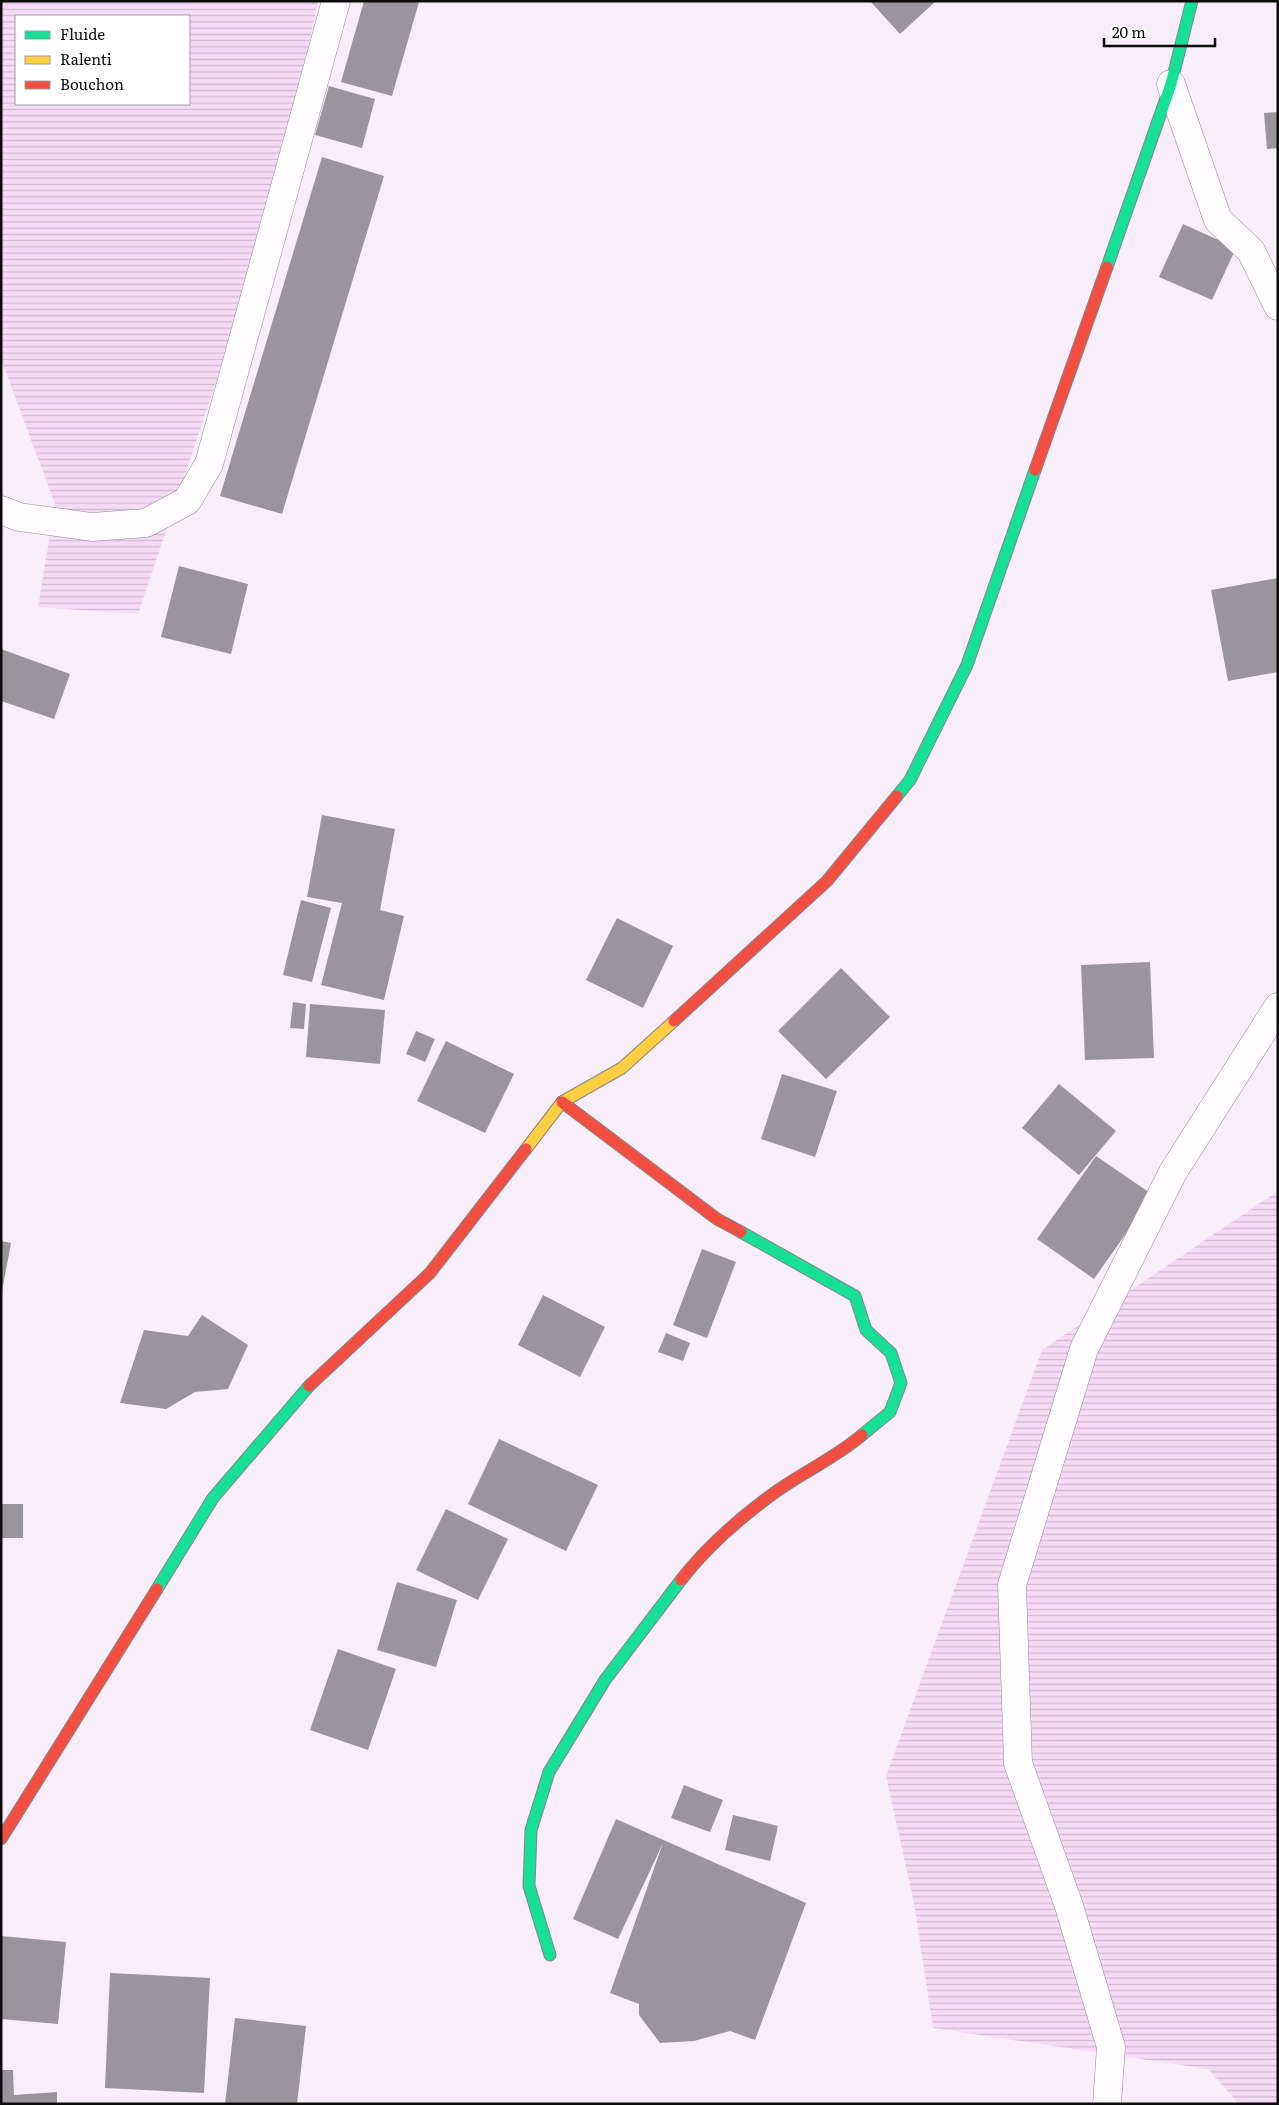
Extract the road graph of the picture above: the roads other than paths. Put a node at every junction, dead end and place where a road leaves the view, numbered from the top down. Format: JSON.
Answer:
{"nodes":[{"id":1,"x":336,"y":1,"type":"edge"},
{"id":2,"x":1192,"y":1,"type":"edge"},
{"id":3,"x":1172,"y":84,"type":"junction"},
{"id":4,"x":1278,"y":306,"type":"edge"},
{"id":5,"x":1,"y":510,"type":"edge"},
{"id":6,"x":1278,"y":1007,"type":"edge"},
{"id":7,"x":562,"y":1102,"type":"junction"},
{"id":8,"x":1,"y":1839,"type":"edge"},
{"id":9,"x":550,"y":1955,"type":"dead end"},
{"id":10,"x":1107,"y":2104,"type":"edge"}],
"edges":[{"from":1,"to":5,"type":"street"},
{"from":2,"to":3,"type":"street"},
{"from":3,"to":4,"type":"street"},
{"from":3,"to":7,"type":"street"},
{"from":6,"to":10,"type":"street"},
{"from":7,"to":8,"type":"street"},
{"from":7,"to":9,"type":"street"}]}
